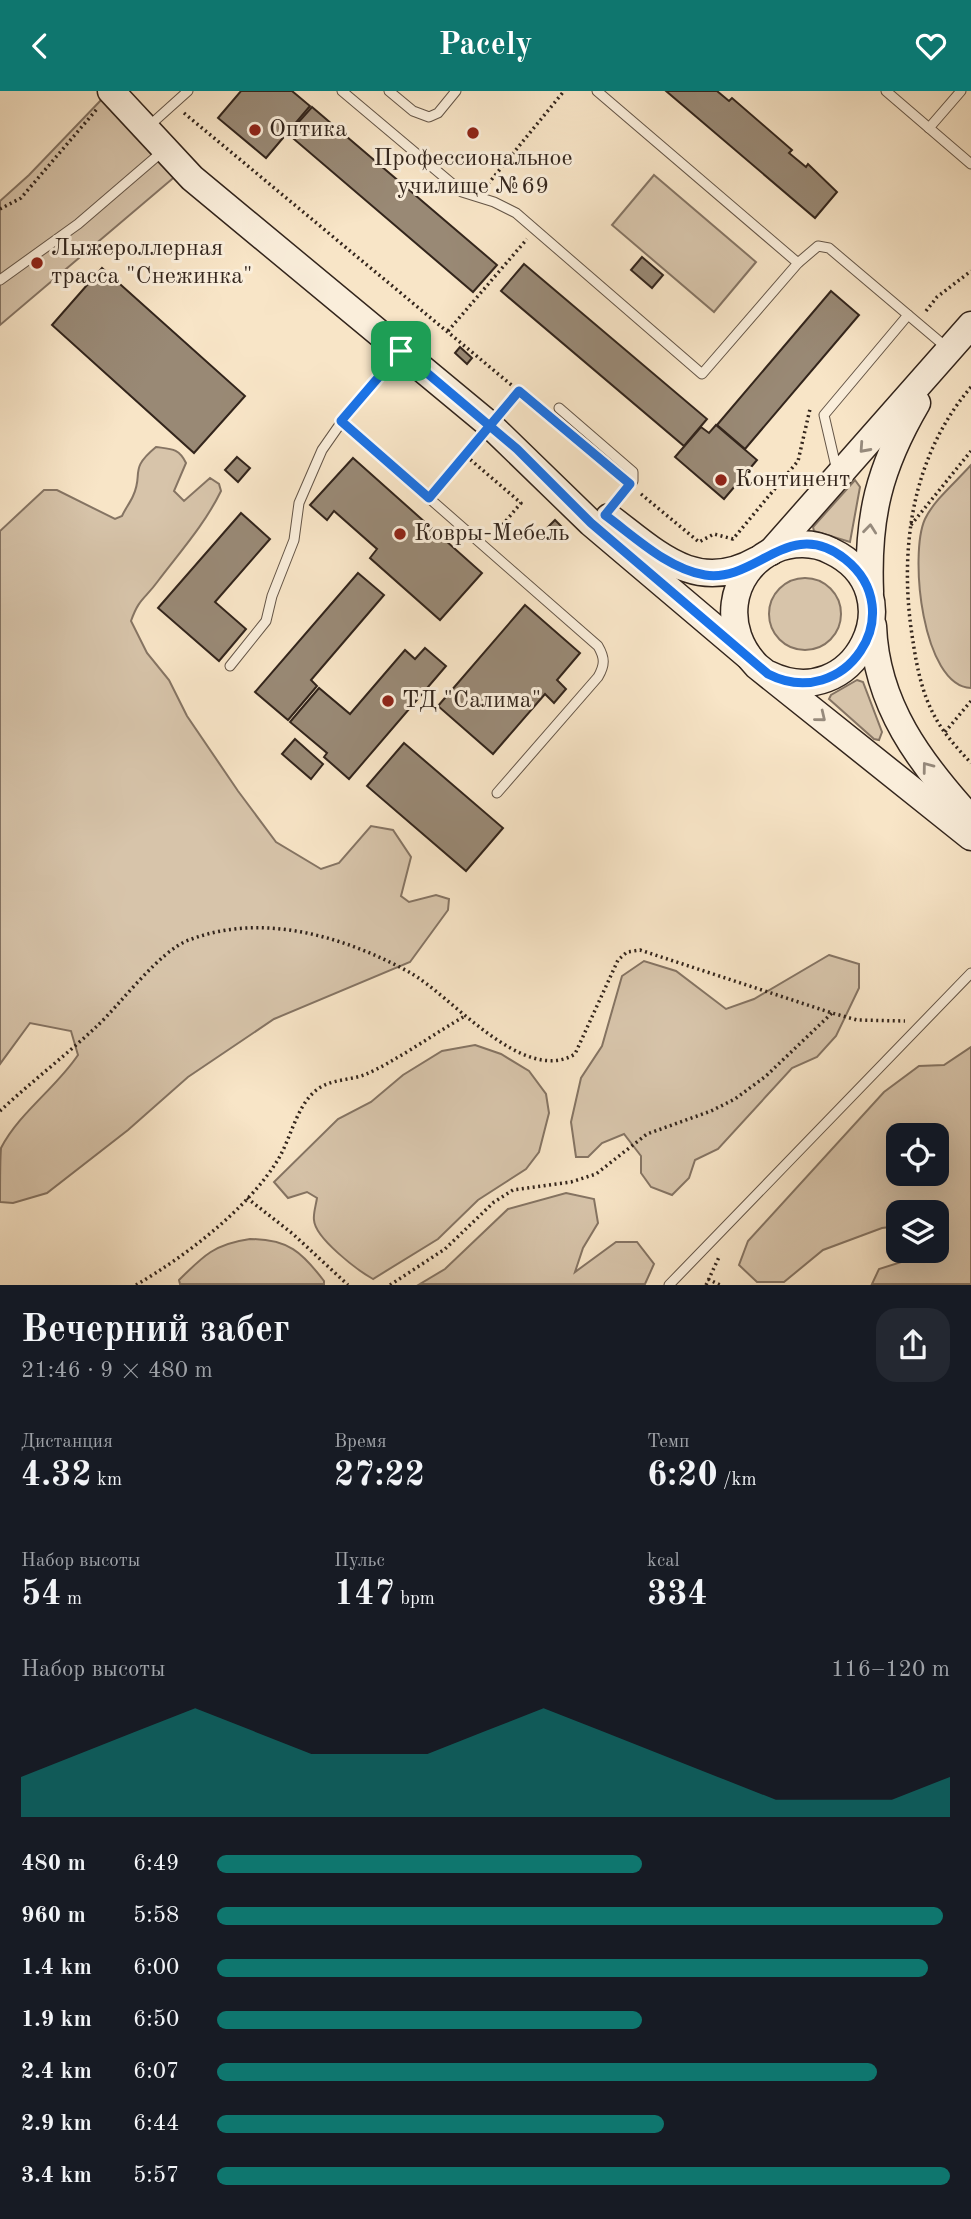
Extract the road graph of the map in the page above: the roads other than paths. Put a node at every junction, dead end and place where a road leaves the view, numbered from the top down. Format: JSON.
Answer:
{"nodes":[{"id":1,"x":111,"y":91,"type":"edge"},
{"id":2,"x":188,"y":91,"type":"edge"},
{"id":3,"x":342,"y":91,"type":"edge"},
{"id":4,"x":389,"y":91,"type":"edge"},
{"id":5,"x":456,"y":91,"type":"edge"},
{"id":6,"x":597,"y":91,"type":"edge"},
{"id":7,"x":886,"y":91,"type":"edge"},
{"id":8,"x":961,"y":91,"type":"edge"},
{"id":9,"x":929,"y":128,"type":"junction"},
{"id":10,"x":145,"y":130,"type":"junction"},
{"id":11,"x":164,"y":150,"type":"junction"},
{"id":12,"x":971,"y":165,"type":"edge"},
{"id":13,"x":798,"y":263,"type":"junction"},
{"id":14,"x":0,"y":280,"type":"edge"},
{"id":15,"x":908,"y":315,"type":"junction"},
{"id":16,"x":971,"y":325,"type":"edge"},
{"id":17,"x":401,"y":351,"type":"junction"},
{"id":18,"x":946,"y":355,"type":"junction"},
{"id":19,"x":559,"y":408,"type":"dead end"},
{"id":20,"x":341,"y":421,"type":"junction"},
{"id":21,"x":517,"y":449,"type":"junction"},
{"id":22,"x":838,"y":477,"type":"junction"},
{"id":23,"x":605,"y":515,"type":"junction"},
{"id":24,"x":767,"y":554,"type":"junction"},
{"id":25,"x":871,"y":606,"type":"junction"},
{"id":26,"x":748,"y":656,"type":"junction"},
{"id":27,"x":230,"y":666,"type":"dead end"},
{"id":28,"x":768,"y":674,"type":"junction"},
{"id":29,"x":497,"y":793,"type":"dead end"},
{"id":30,"x":971,"y":819,"type":"edge"},
{"id":31,"x":971,"y":837,"type":"edge"},
{"id":32,"x":971,"y":973,"type":"edge"},
{"id":33,"x":669,"y":1285,"type":"edge"}],
"edges":[{"from":1,"to":10,"type":"street"},
{"from":2,"to":10,"type":"lane"},
{"from":3,"to":13,"type":"lane"},
{"from":4,"to":5,"type":"lane"},
{"from":6,"to":13,"type":"lane"},
{"from":7,"to":9,"type":"lane"},
{"from":8,"to":9,"type":"lane"},
{"from":9,"to":12,"type":"lane"},
{"from":10,"to":11,"type":"street"},
{"from":11,"to":14,"type":"lane"},
{"from":11,"to":17,"type":"street"},
{"from":13,"to":15,"type":"lane"},
{"from":15,"to":18,"type":"lane"},
{"from":15,"to":22,"type":"lane"},
{"from":16,"to":18,"type":"street"},
{"from":17,"to":20,"type":"lane"},
{"from":17,"to":21,"type":"street"},
{"from":18,"to":22,"type":"street","one_way":true},
{"from":25,"to":18,"type":"street","one_way":true},
{"from":19,"to":23,"type":"lane"},
{"from":20,"to":27,"type":"lane"},
{"from":20,"to":29,"type":"lane"},
{"from":21,"to":23,"type":"street"},
{"from":21,"to":26,"type":"street"},
{"from":22,"to":24,"type":"street"},
{"from":23,"to":24,"type":"street"},
{"from":24,"to":25,"type":"street"},
{"from":24,"to":26,"type":"street"},
{"from":25,"to":28,"type":"street"},
{"from":30,"to":25,"type":"street","one_way":true},
{"from":26,"to":28,"type":"street"},
{"from":28,"to":31,"type":"street","one_way":true},
{"from":32,"to":33,"type":"lane"}]}
